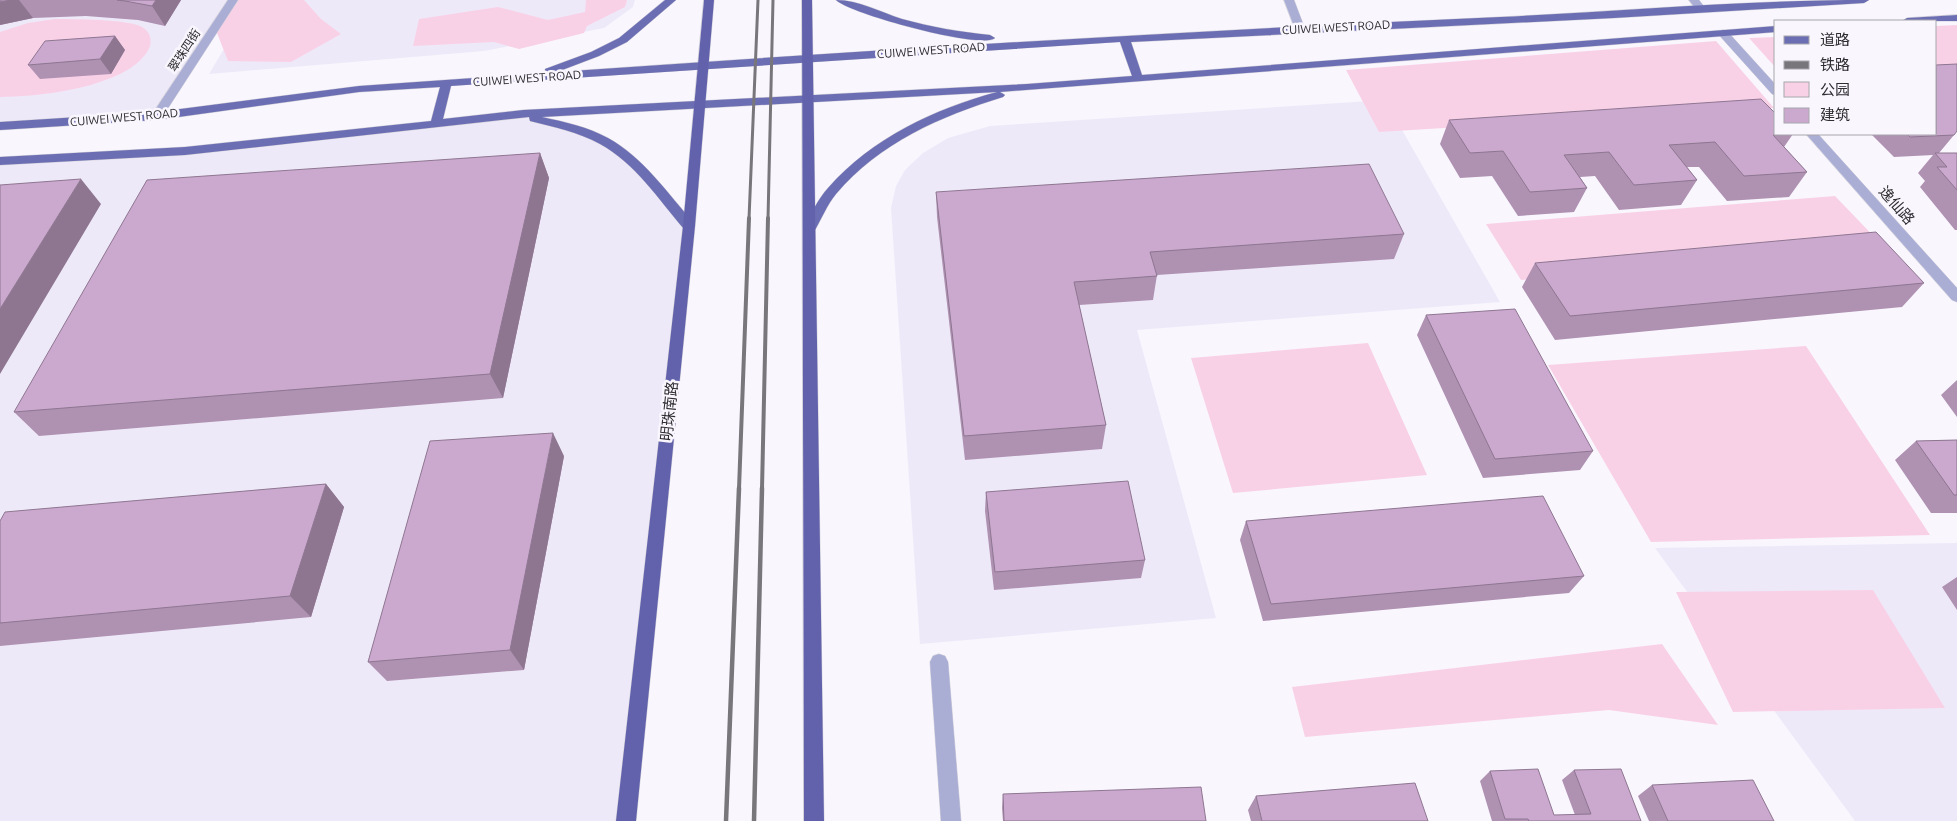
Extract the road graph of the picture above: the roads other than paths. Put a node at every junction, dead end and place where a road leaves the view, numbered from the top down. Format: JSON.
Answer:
{"nodes":[{"id":1,"x":233,"y":0,"type":"edge"},
{"id":2,"x":671,"y":0,"type":"edge"},
{"id":3,"x":709,"y":0,"type":"edge"},
{"id":4,"x":807,"y":0,"type":"edge"},
{"id":5,"x":842,"y":0,"type":"edge"},
{"id":6,"x":1289,"y":0,"type":"edge"},
{"id":7,"x":1864,"y":0,"type":"edge"},
{"id":8,"x":1698,"y":4,"type":"edge"},
{"id":9,"x":1957,"y":18,"type":"edge"},
{"id":10,"x":1924,"y":20,"type":"edge"},
{"id":11,"x":1300,"y":29,"type":"junction"},
{"id":12,"x":1774,"y":29,"type":"edge"},
{"id":13,"x":1723,"y":33,"type":"junction"},
{"id":14,"x":1125,"y":40,"type":"junction"},
{"id":15,"x":1044,"y":42,"type":"junction"},
{"id":16,"x":808,"y":58,"type":"junction"},
{"id":17,"x":703,"y":65,"type":"junction"},
{"id":18,"x":531,"y":77,"type":"junction"},
{"id":19,"x":1138,"y":78,"type":"junction"},
{"id":20,"x":446,"y":84,"type":"junction"},
{"id":21,"x":1027,"y":87,"type":"junction"},
{"id":22,"x":1774,"y":90,"type":"edge"},
{"id":23,"x":809,"y":99,"type":"junction"},
{"id":24,"x":700,"y":105,"type":"junction"},
{"id":25,"x":522,"y":114,"type":"junction"},
{"id":26,"x":157,"y":116,"type":"junction"},
{"id":27,"x":436,"y":122,"type":"junction"},
{"id":28,"x":0,"y":126,"type":"edge"},
{"id":29,"x":1813,"y":135,"type":"edge"},
{"id":30,"x":0,"y":161,"type":"edge"},
{"id":31,"x":689,"y":226,"type":"junction"},
{"id":32,"x":810,"y":227,"type":"junction"},
{"id":33,"x":1957,"y":298,"type":"edge"},
{"id":34,"x":939,"y":662,"type":"dead end"},
{"id":35,"x":626,"y":821,"type":"edge"},
{"id":36,"x":814,"y":821,"type":"edge"},
{"id":37,"x":952,"y":821,"type":"edge"}],
"edges":[{"from":1,"to":26,"type":"street","name":"翠珠四街"},
{"from":2,"to":18,"type":"main road"},
{"from":3,"to":17,"type":"highway","name":"明珠南路"},
{"from":4,"to":16,"type":"highway"},
{"from":5,"to":15,"type":"main road"},
{"from":6,"to":11,"type":"street"},
{"from":7,"to":8,"type":"main road","name":"CUIWEI WEST ROAD"},
{"from":8,"to":11,"type":"main road","name":"CUIWEI WEST ROAD"},
{"from":9,"to":10,"type":"main road"},
{"from":11,"to":14,"type":"main road","name":"CUIWEI WEST ROAD"},
{"from":12,"to":13,"type":"main road"},
{"from":13,"to":19,"type":"main road"},
{"from":13,"to":22,"type":"street"},
{"from":14,"to":15,"type":"main road","name":"CUIWEI WEST ROAD"},
{"from":14,"to":19,"type":"main road"},
{"from":15,"to":16,"type":"main road","name":"CUIWEI WEST ROAD"},
{"from":16,"to":17,"type":"main road","name":"CUIWEI WEST ROAD"},
{"from":16,"to":23,"type":"highway"},
{"from":17,"to":18,"type":"main road","name":"CUIWEI WEST ROAD"},
{"from":17,"to":24,"type":"highway","name":"明珠南路"},
{"from":18,"to":20,"type":"main road","name":"CUIWEI WEST ROAD"},
{"from":19,"to":21,"type":"main road"},
{"from":20,"to":26,"type":"main road","name":"CUIWEI WEST ROAD"},
{"from":20,"to":27,"type":"main road"},
{"from":21,"to":23,"type":"main road"},
{"from":21,"to":32,"type":"main road"},
{"from":23,"to":24,"type":"main road"},
{"from":23,"to":32,"type":"highway"},
{"from":24,"to":25,"type":"main road"},
{"from":24,"to":31,"type":"highway","name":"明珠南路"},
{"from":25,"to":27,"type":"main road"},
{"from":25,"to":31,"type":"main road"},
{"from":26,"to":28,"type":"main road","name":"CUIWEI WEST ROAD"},
{"from":27,"to":30,"type":"main road"},
{"from":29,"to":33,"type":"street","name":"逸仙路"},
{"from":31,"to":35,"type":"highway","name":"明珠南路"},
{"from":32,"to":36,"type":"highway"},
{"from":34,"to":37,"type":"street"}]}
